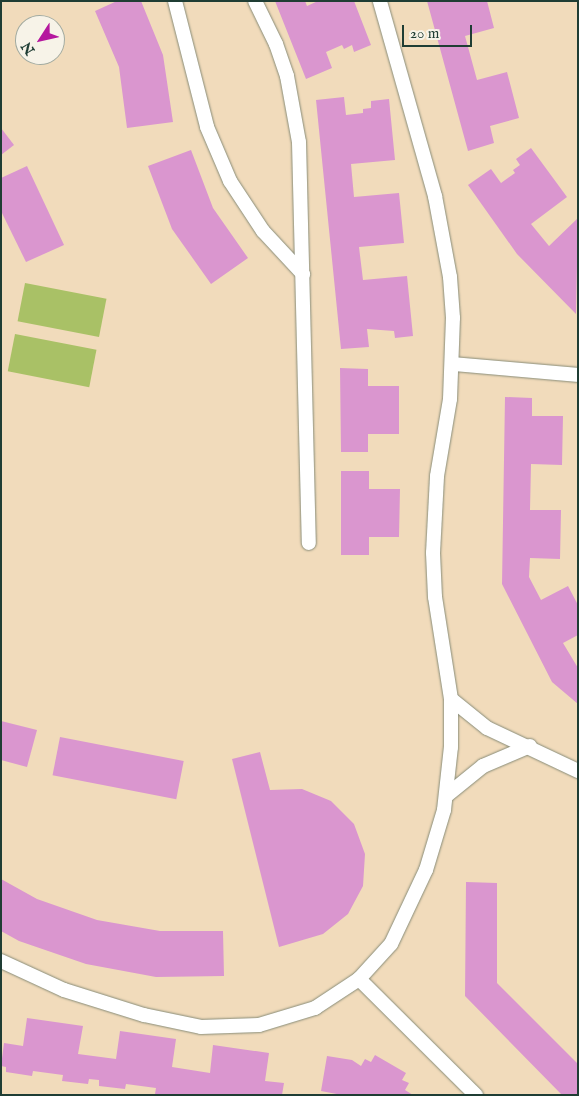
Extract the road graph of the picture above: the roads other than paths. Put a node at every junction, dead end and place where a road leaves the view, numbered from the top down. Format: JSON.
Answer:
{"nodes":[{"id":1,"x":175,"y":1,"type":"edge"},
{"id":2,"x":255,"y":1,"type":"edge"},
{"id":3,"x":380,"y":1,"type":"edge"},
{"id":4,"x":303,"y":274,"type":"junction"},
{"id":5,"x":452,"y":364,"type":"junction"},
{"id":6,"x":578,"y":375,"type":"edge"},
{"id":7,"x":309,"y":543,"type":"dead end"},
{"id":8,"x":451,"y":699,"type":"junction"},
{"id":9,"x":530,"y":746,"type":"junction"},
{"id":10,"x":578,"y":771,"type":"edge"},
{"id":11,"x":446,"y":796,"type":"junction"},
{"id":12,"x":1,"y":961,"type":"edge"},
{"id":13,"x":359,"y":979,"type":"junction"},
{"id":14,"x":476,"y":1095,"type":"edge"}],
"edges":[{"from":1,"to":4,"type":"lane"},
{"from":2,"to":4,"type":"lane"},
{"from":3,"to":5,"type":"lane"},
{"from":4,"to":7,"type":"lane"},
{"from":5,"to":6,"type":"lane"},
{"from":5,"to":8,"type":"lane"},
{"from":8,"to":9,"type":"lane"},
{"from":8,"to":11,"type":"lane"},
{"from":9,"to":10,"type":"lane"},
{"from":9,"to":11,"type":"lane"},
{"from":11,"to":13,"type":"lane"},
{"from":12,"to":13,"type":"lane"},
{"from":13,"to":14,"type":"lane"}]}
